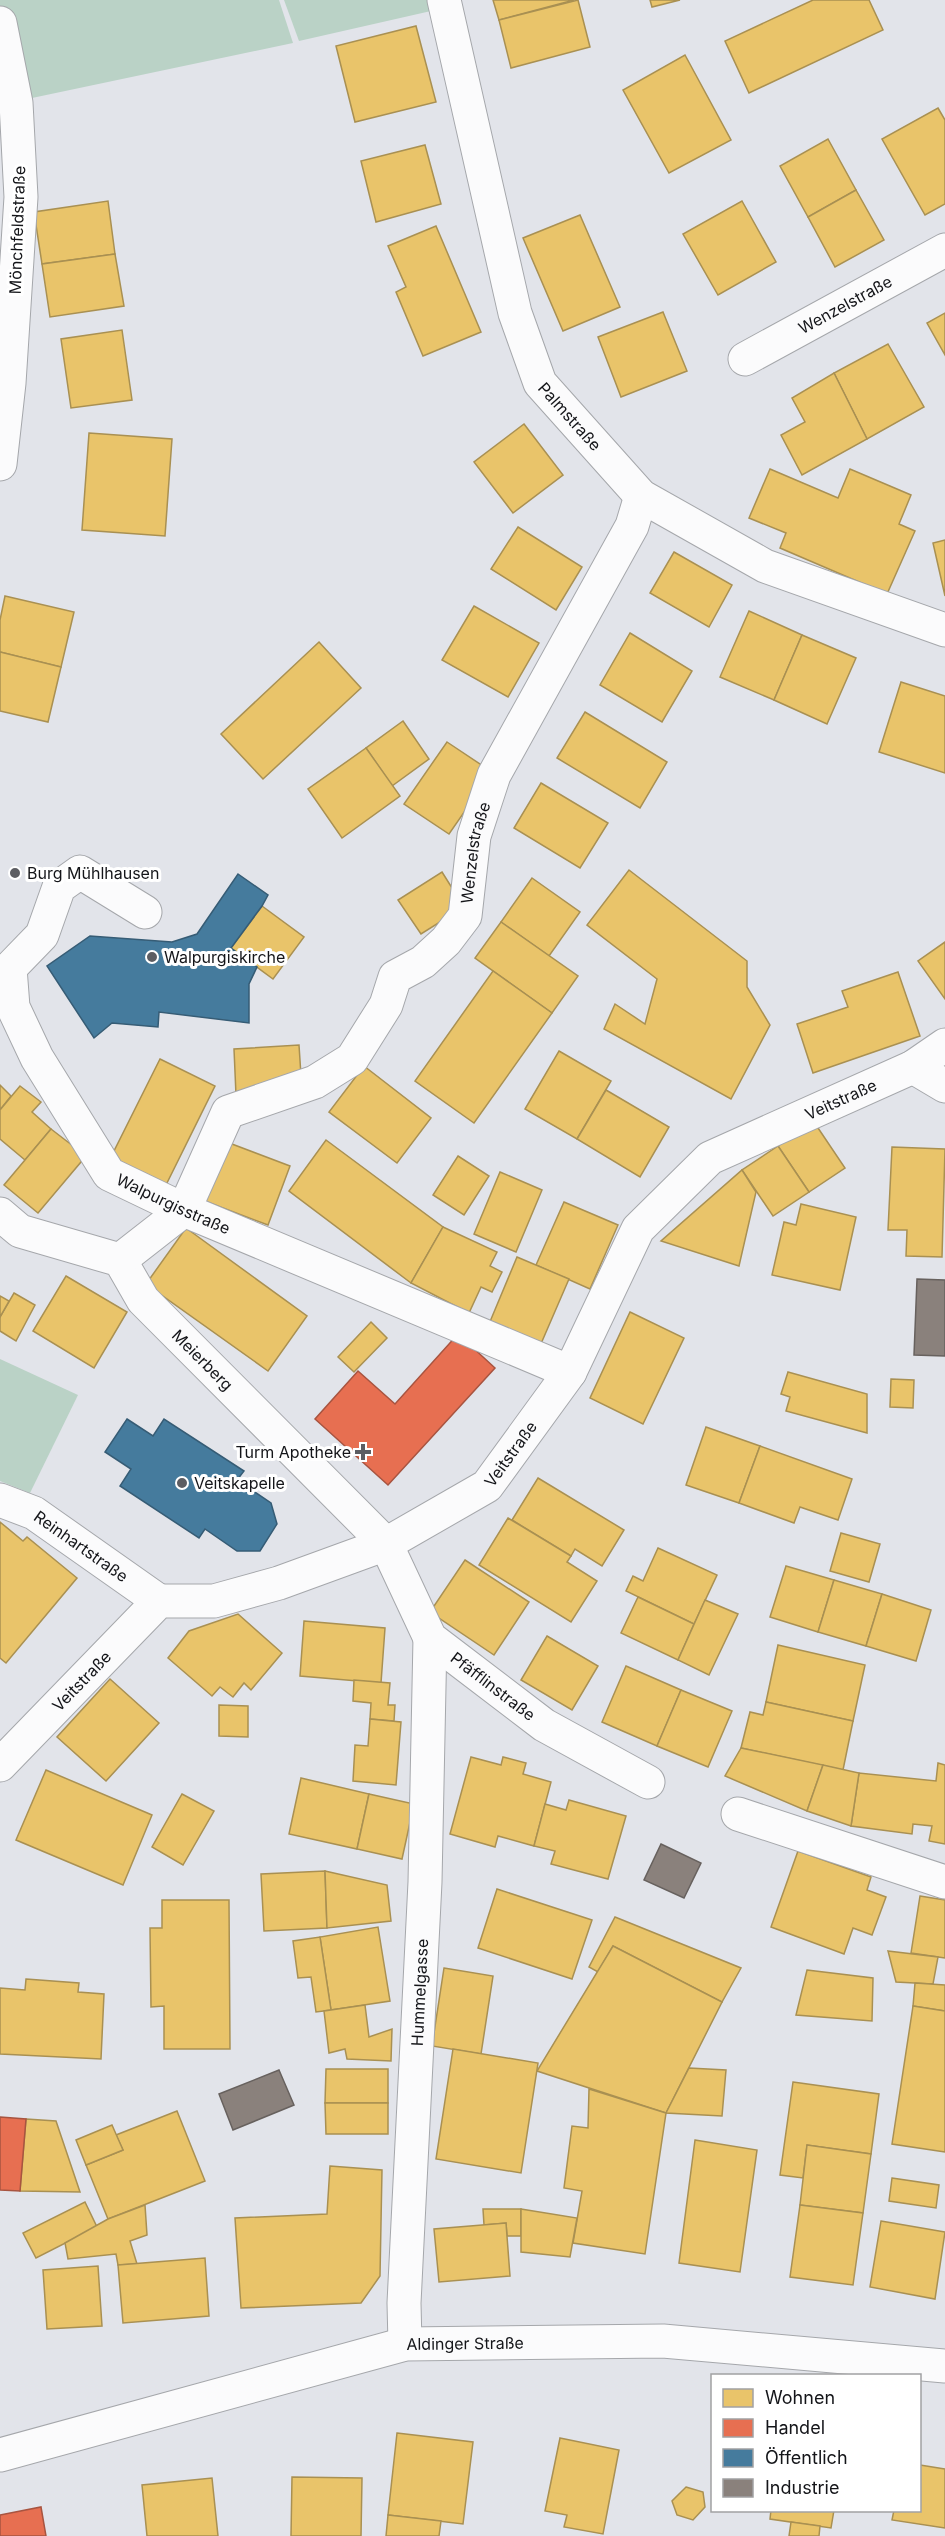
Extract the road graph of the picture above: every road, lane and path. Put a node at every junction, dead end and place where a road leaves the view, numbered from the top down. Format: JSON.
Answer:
{"nodes":[{"id":1,"x":444,"y":0,"type":"edge"},
{"id":2,"x":0,"y":23,"type":"edge"},
{"id":3,"x":945,"y":250,"type":"edge"},
{"id":4,"x":745,"y":359,"type":"dead end"},
{"id":5,"x":0,"y":464,"type":"edge"},
{"id":6,"x":640,"y":496,"type":"junction"},
{"id":7,"x":945,"y":630,"type":"edge"},
{"id":8,"x":145,"y":912,"type":"dead end"},
{"id":9,"x":945,"y":1045,"type":"edge"},
{"id":10,"x":913,"y":1067,"type":"junction"},
{"id":11,"x":945,"y":1086,"type":"edge"},
{"id":12,"x":184,"y":1210,"type":"junction"},
{"id":13,"x":0,"y":1214,"type":"edge"},
{"id":14,"x":120,"y":1260,"type":"junction"},
{"id":15,"x":570,"y":1372,"type":"junction"},
{"id":16,"x":0,"y":1500,"type":"edge"},
{"id":17,"x":386,"y":1544,"type":"junction"},
{"id":18,"x":159,"y":1601,"type":"junction"},
{"id":19,"x":430,"y":1638,"type":"junction"},
{"id":20,"x":0,"y":1765,"type":"edge"},
{"id":21,"x":648,"y":1782,"type":"dead end"},
{"id":22,"x":738,"y":1814,"type":"dead end"},
{"id":23,"x":945,"y":1882,"type":"edge"},
{"id":24,"x":405,"y":2344,"type":"junction"},
{"id":25,"x":945,"y":2366,"type":"edge"},
{"id":26,"x":0,"y":2455,"type":"edge"}],
"edges":[{"from":1,"to":6,"type":"street","name":"Palmstraße"},
{"from":2,"to":5,"type":"street","name":"Mönchfeldstraße"},
{"from":3,"to":4,"type":"street","name":"Wenzelstraße"},
{"from":6,"to":7,"type":"street","name":"Palmstraße"},
{"from":6,"to":12,"type":"street","name":"Wenzelstraße"},
{"from":8,"to":12,"type":"street","name":"Walpurgisstraße"},
{"from":9,"to":10,"type":"street","name":"Veitstraße"},
{"from":10,"to":11,"type":"street"},
{"from":10,"to":15,"type":"street","name":"Veitstraße"},
{"from":12,"to":14,"type":"street","name":"Wenzelstraße"},
{"from":12,"to":15,"type":"street","name":"Walpurgisstraße"},
{"from":13,"to":14,"type":"street"},
{"from":14,"to":17,"type":"street","name":"Meierberg"},
{"from":15,"to":17,"type":"street","name":"Veitstraße"},
{"from":16,"to":18,"type":"street","name":"Reinhartstraße"},
{"from":17,"to":18,"type":"street","name":"Veitstraße"},
{"from":17,"to":19,"type":"street","name":"Pfäfflinstraße"},
{"from":18,"to":20,"type":"street","name":"Veitstraße"},
{"from":19,"to":21,"type":"street","name":"Pfäfflinstraße"},
{"from":19,"to":24,"type":"street","name":"Hummelgasse"},
{"from":22,"to":23,"type":"street"},
{"from":24,"to":25,"type":"street","name":"Aldinger Straße"},
{"from":24,"to":26,"type":"street","name":"Aldinger Straße"}]}
